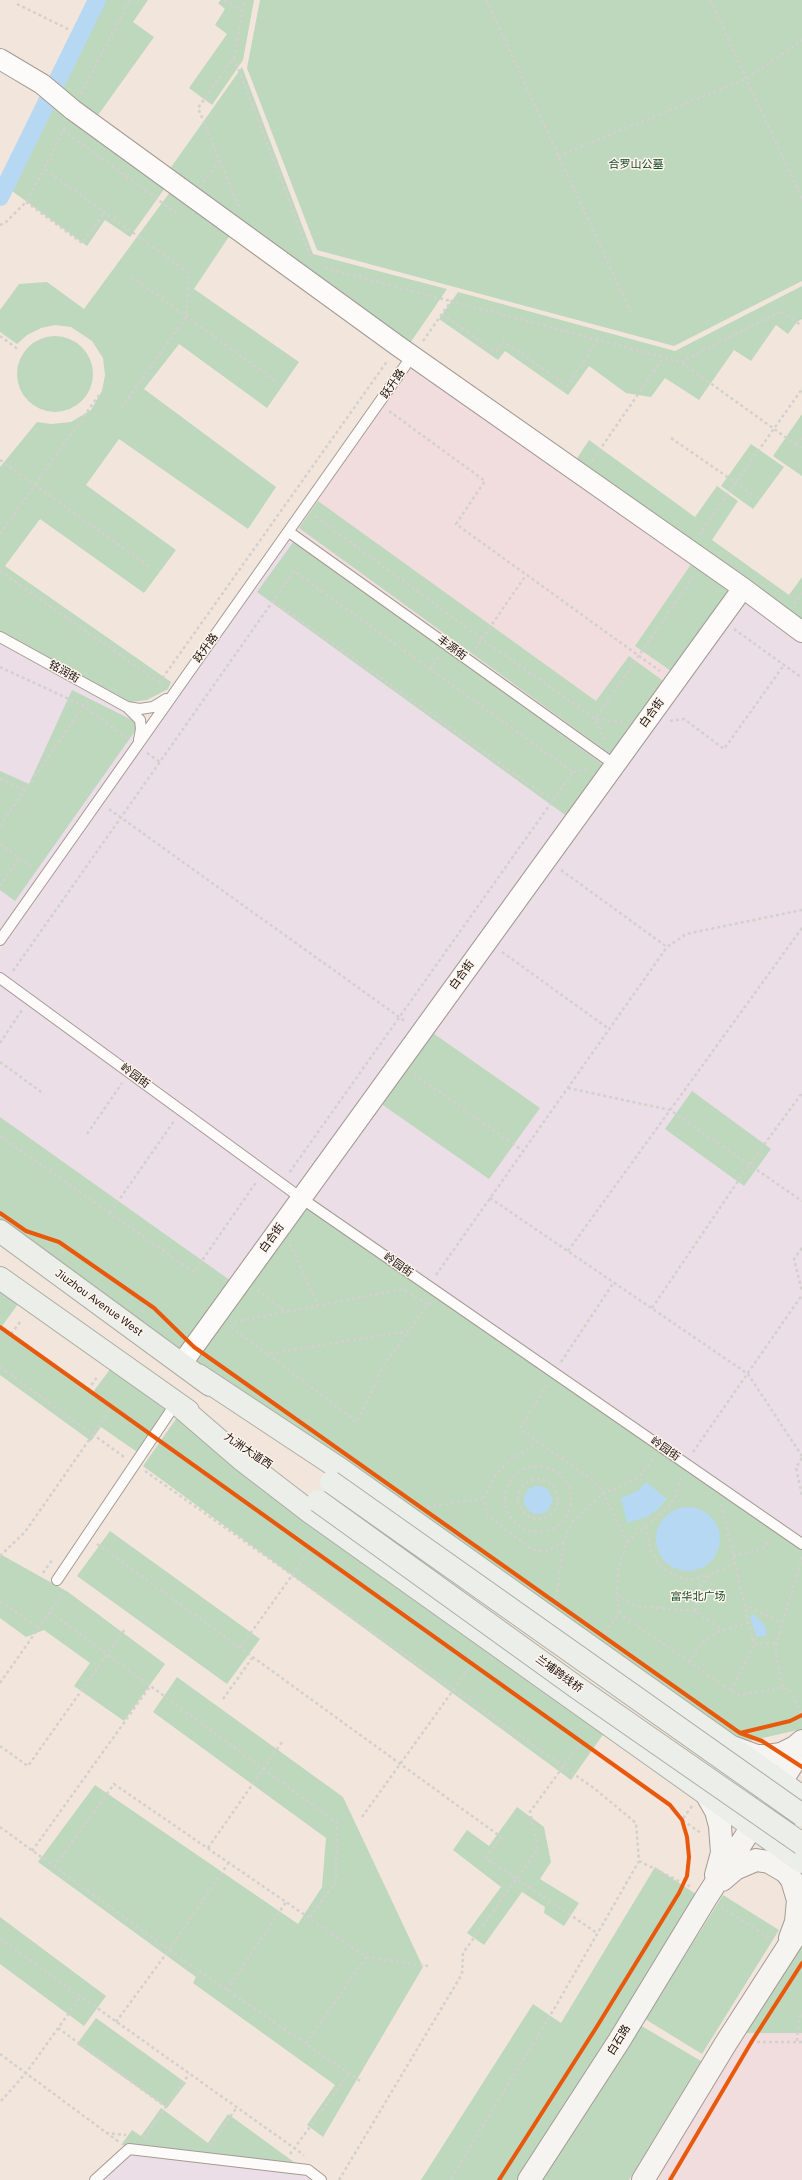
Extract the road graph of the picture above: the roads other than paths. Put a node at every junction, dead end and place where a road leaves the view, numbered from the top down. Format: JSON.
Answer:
{"nodes":[{"id":1,"x":0,"y":59,"type":"edge"},
{"id":2,"x":405,"y":351,"type":"junction"},
{"id":3,"x":290,"y":532,"type":"junction"},
{"id":4,"x":743,"y":588,"type":"junction"},
{"id":5,"x":801,"y":630,"type":"edge"},
{"id":6,"x":0,"y":637,"type":"edge"},
{"id":7,"x":173,"y":692,"type":"junction"},
{"id":8,"x":127,"y":707,"type":"junction"},
{"id":9,"x":136,"y":745,"type":"junction"},
{"id":10,"x":615,"y":765,"type":"junction"},
{"id":11,"x":0,"y":940,"type":"edge"},
{"id":12,"x":3,"y":980,"type":"edge"},
{"id":13,"x":301,"y":1198,"type":"junction"},
{"id":14,"x":0,"y":1231,"type":"edge"},
{"id":15,"x":0,"y":1278,"type":"edge"},
{"id":16,"x":190,"y":1369,"type":"junction"},
{"id":17,"x":176,"y":1403,"type":"junction"},
{"id":18,"x":318,"y":1501,"type":"joint"},
{"id":19,"x":802,"y":1544,"type":"edge"},
{"id":20,"x":57,"y":1580,"type":"road end"},
{"id":21,"x":706,"y":1728,"type":"junction"},
{"id":22,"x":802,"y":1741,"type":"edge"},
{"id":23,"x":732,"y":1746,"type":"junction"},
{"id":24,"x":802,"y":1749,"type":"edge"},
{"id":25,"x":802,"y":1768,"type":"edge"},
{"id":26,"x":675,"y":1772,"type":"junction"},
{"id":27,"x":707,"y":1795,"type":"junction"},
{"id":28,"x":775,"y":1806,"type":"edge"},
{"id":29,"x":802,"y":1815,"type":"edge"},
{"id":30,"x":798,"y":1853,"type":"edge"},
{"id":31,"x":706,"y":1898,"type":"junction"},
{"id":32,"x":802,"y":1918,"type":"edge"},
{"id":33,"x":802,"y":1925,"type":"edge"},
{"id":34,"x":786,"y":1949,"type":"junction"},
{"id":35,"x":96,"y":2180,"type":"edge"},
{"id":36,"x":321,"y":2180,"type":"edge"},
{"id":37,"x":529,"y":2180,"type":"edge"},
{"id":38,"x":643,"y":2180,"type":"edge"}],
"edges":[{"from":1,"to":2,"type":"street"},
{"from":2,"to":3,"type":"lane","name":"跃升路"},
{"from":2,"to":4,"type":"street"},
{"from":3,"to":7,"type":"lane","name":"跃升路"},
{"from":3,"to":10,"type":"lane","name":"丰源街"},
{"from":4,"to":5,"type":"street"},
{"from":4,"to":10,"type":"street","name":"白合街"},
{"from":6,"to":8,"type":"lane","name":"铭润街"},
{"from":7,"to":8,"type":"lane","name":"铭润街"},
{"from":7,"to":9,"type":"lane","name":"跃升路"},
{"from":8,"to":9,"type":"lane","name":"铭润街"},
{"from":9,"to":11,"type":"lane","name":"跃升路"},
{"from":10,"to":13,"type":"street","name":"白合街"},
{"from":12,"to":13,"type":"lane","name":"岭园街"},
{"from":13,"to":16,"type":"street","name":"白合街"},
{"from":13,"to":19,"type":"lane","name":"岭园街"},
{"from":14,"to":16,"type":"main road","name":"Jiuzhou Avenue West"},
{"from":15,"to":17,"type":"main road"},
{"from":16,"to":21,"type":"main road"},
{"from":16,"to":29,"type":"main road","bridge":true},
{"from":17,"to":18,"type":"main road","name":"九洲大道西"},
{"from":17,"to":20,"type":"lane"},
{"from":17,"to":26,"type":"main road"},
{"from":18,"to":30,"type":"main road","name":"兰埔跨线桥","bridge":true},
{"from":21,"to":23,"type":"main road"},
{"from":21,"to":26,"type":"main road"},
{"from":22,"to":23,"type":"main road"},
{"from":23,"to":28,"type":"main road"},
{"from":24,"to":28,"type":"main road"},
{"from":25,"to":28,"type":"main road"},
{"from":26,"to":27,"type":"main road"},
{"from":27,"to":28,"type":"main road"},
{"from":27,"to":31,"type":"main road"},
{"from":28,"to":29,"type":"main road"},
{"from":28,"to":30,"type":"main road"},
{"from":28,"to":31,"type":"main road"},
{"from":31,"to":34,"type":"main road"},
{"from":31,"to":37,"type":"main road","name":"白石路"},
{"from":32,"to":34,"type":"main road"},
{"from":33,"to":34,"type":"main road"},
{"from":34,"to":38,"type":"main road"},
{"from":35,"to":36,"type":"lane"}]}
